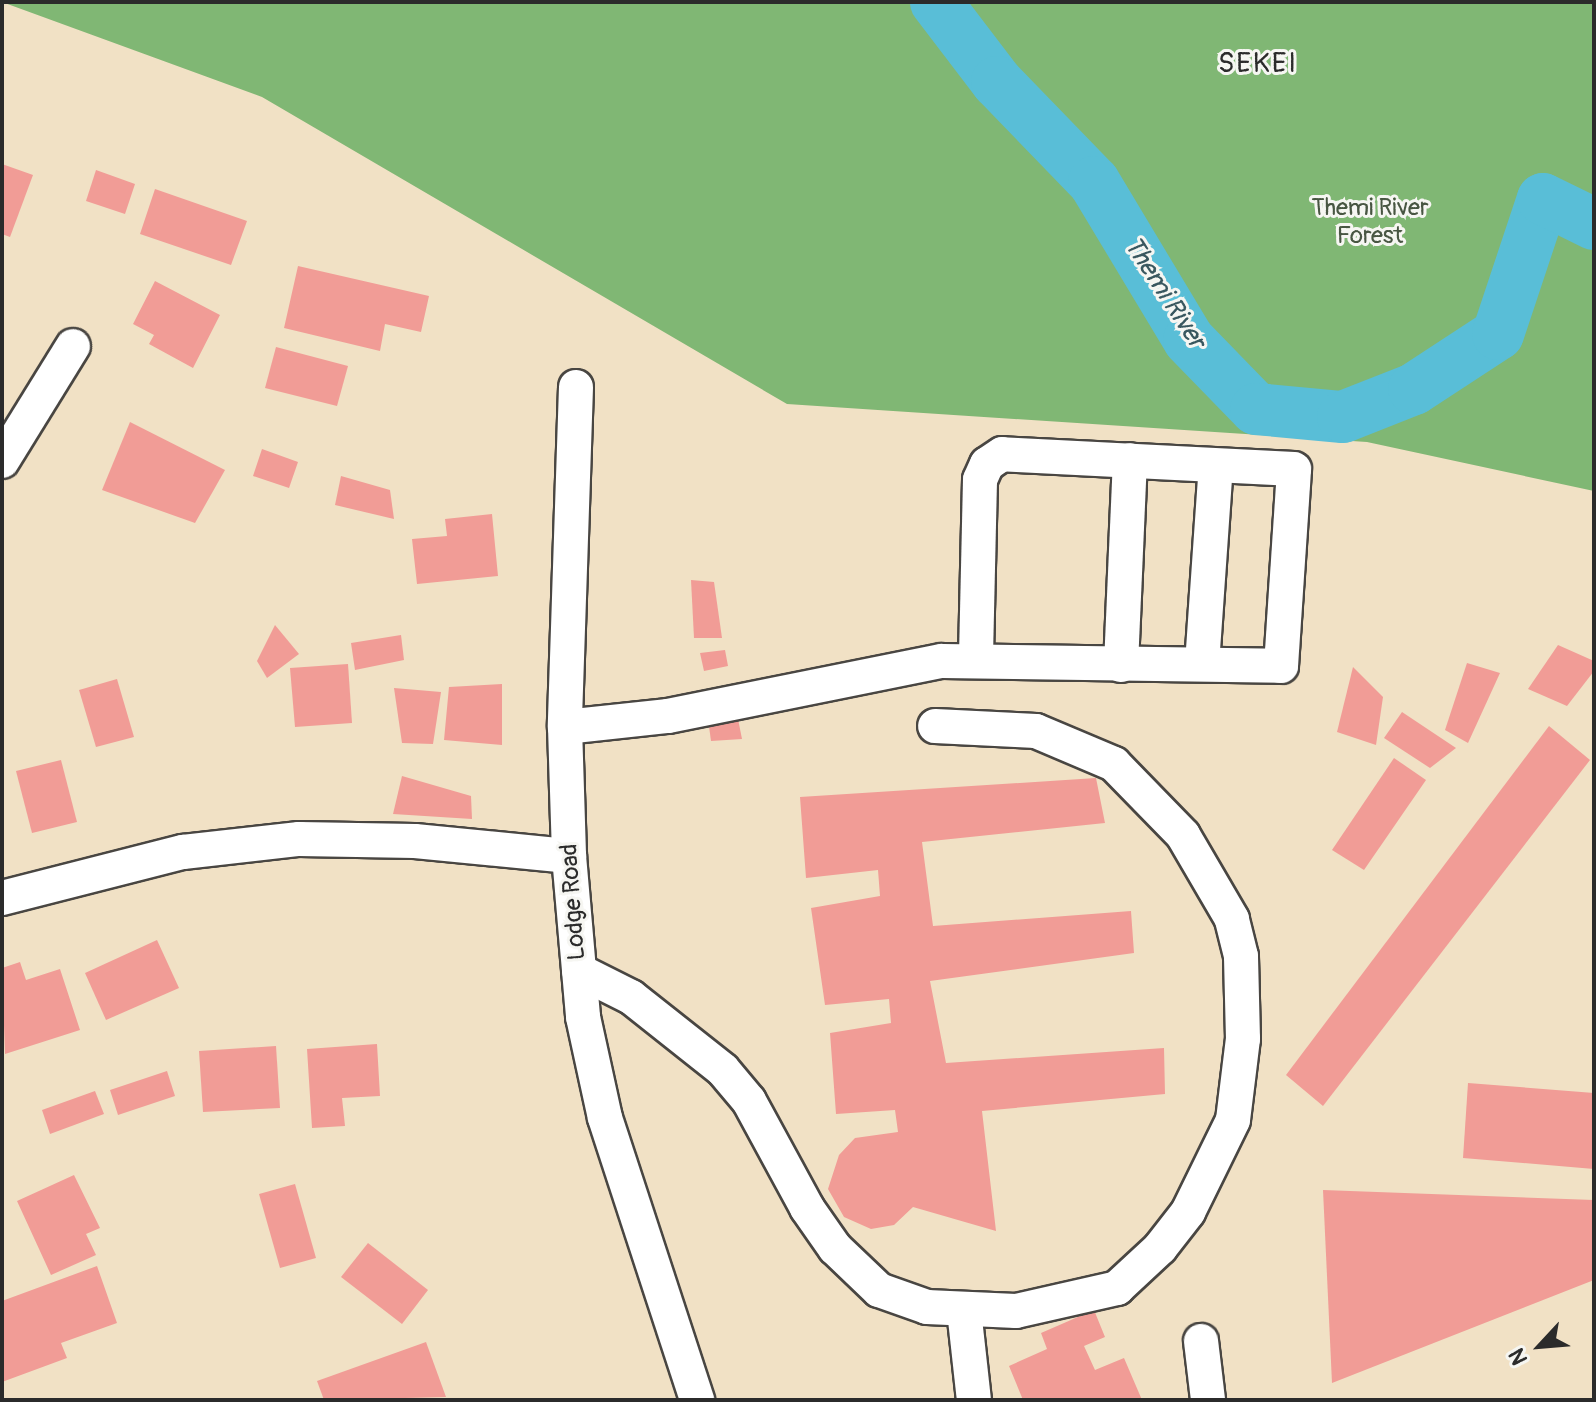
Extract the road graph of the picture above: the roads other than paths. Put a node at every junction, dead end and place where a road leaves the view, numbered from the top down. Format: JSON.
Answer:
{"nodes":[{"id":1,"x":73,"y":346,"type":"dead end"},
{"id":2,"x":576,"y":387,"type":"dead end"},
{"id":3,"x":1130,"y":460,"type":"junction"},
{"id":4,"x":2,"y":461,"type":"edge"},
{"id":5,"x":1216,"y":466,"type":"junction"},
{"id":6,"x":976,"y":659,"type":"junction"},
{"id":7,"x":1202,"y":664,"type":"junction"},
{"id":8,"x":1121,"y":665,"type":"junction"},
{"id":9,"x":935,"y":726,"type":"dead end"},
{"id":10,"x":565,"y":727,"type":"junction"},
{"id":11,"x":569,"y":856,"type":"junction"},
{"id":12,"x":2,"y":898,"type":"edge"},
{"id":13,"x":579,"y":971,"type":"junction"},
{"id":14,"x":964,"y":1310,"type":"junction"},
{"id":15,"x":1201,"y":1341,"type":"dead end"},
{"id":16,"x":697,"y":1400,"type":"edge"},
{"id":17,"x":974,"y":1400,"type":"edge"},
{"id":18,"x":1208,"y":1400,"type":"edge"}],
"edges":[{"from":1,"to":4,"type":"street"},
{"from":2,"to":10,"type":"street","name":"Lodge Road"},
{"from":3,"to":5,"type":"street"},
{"from":3,"to":6,"type":"street"},
{"from":3,"to":8,"type":"street"},
{"from":5,"to":7,"type":"street"},
{"from":5,"to":7,"type":"street"},
{"from":6,"to":8,"type":"street"},
{"from":6,"to":10,"type":"street"},
{"from":7,"to":8,"type":"street"},
{"from":9,"to":14,"type":"street"},
{"from":10,"to":11,"type":"street","name":"Lodge Road"},
{"from":11,"to":12,"type":"street"},
{"from":11,"to":13,"type":"street","name":"Lodge Road"},
{"from":13,"to":14,"type":"street"},
{"from":13,"to":16,"type":"street","name":"Lodge Road"},
{"from":14,"to":17,"type":"street"},
{"from":15,"to":18,"type":"street"}]}
